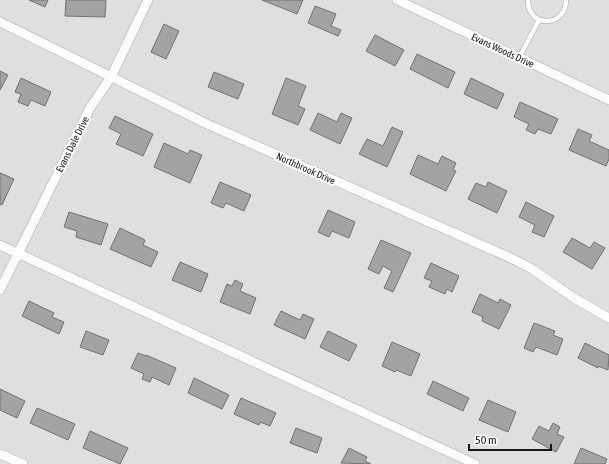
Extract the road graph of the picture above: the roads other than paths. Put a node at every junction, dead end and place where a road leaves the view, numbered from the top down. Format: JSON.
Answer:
{"nodes":[{"id":1,"x":148,"y":0,"type":"edge"},
{"id":2,"x":397,"y":0,"type":"edge"},
{"id":3,"x":528,"y":0,"type":"edge"},
{"id":4,"x":566,"y":0,"type":"edge"},
{"id":5,"x":539,"y":20,"type":"junction"},
{"id":6,"x":0,"y":22,"type":"edge"},
{"id":7,"x":519,"y":58,"type":"junction"},
{"id":8,"x":111,"y":77,"type":"junction"},
{"id":9,"x":609,"y":100,"type":"edge"},
{"id":10,"x":0,"y":245,"type":"edge"},
{"id":11,"x":17,"y":253,"type":"junction"},
{"id":12,"x":0,"y":290,"type":"edge"},
{"id":13,"x":609,"y":318,"type":"edge"},
{"id":14,"x":0,"y":454,"type":"edge"},
{"id":15,"x":23,"y":464,"type":"edge"},
{"id":16,"x":475,"y":464,"type":"edge"}],
"edges":[{"from":1,"to":8,"type":"street","name":"Evans Dale Drive"},
{"from":2,"to":7,"type":"street","name":"Evans Woods Drive"},
{"from":3,"to":5,"type":"lane"},
{"from":4,"to":5,"type":"lane"},
{"from":5,"to":7,"type":"lane"},
{"from":6,"to":8,"type":"street","name":"Northbrook Drive"},
{"from":7,"to":9,"type":"street","name":"Evans Woods Drive"},
{"from":8,"to":11,"type":"street","name":"Evans Dale Drive"},
{"from":8,"to":13,"type":"street","name":"Northbrook Drive"},
{"from":10,"to":11,"type":"street"},
{"from":11,"to":12,"type":"street","name":"Evans Dale Drive"},
{"from":11,"to":16,"type":"street"},
{"from":14,"to":15,"type":"street"}]}
